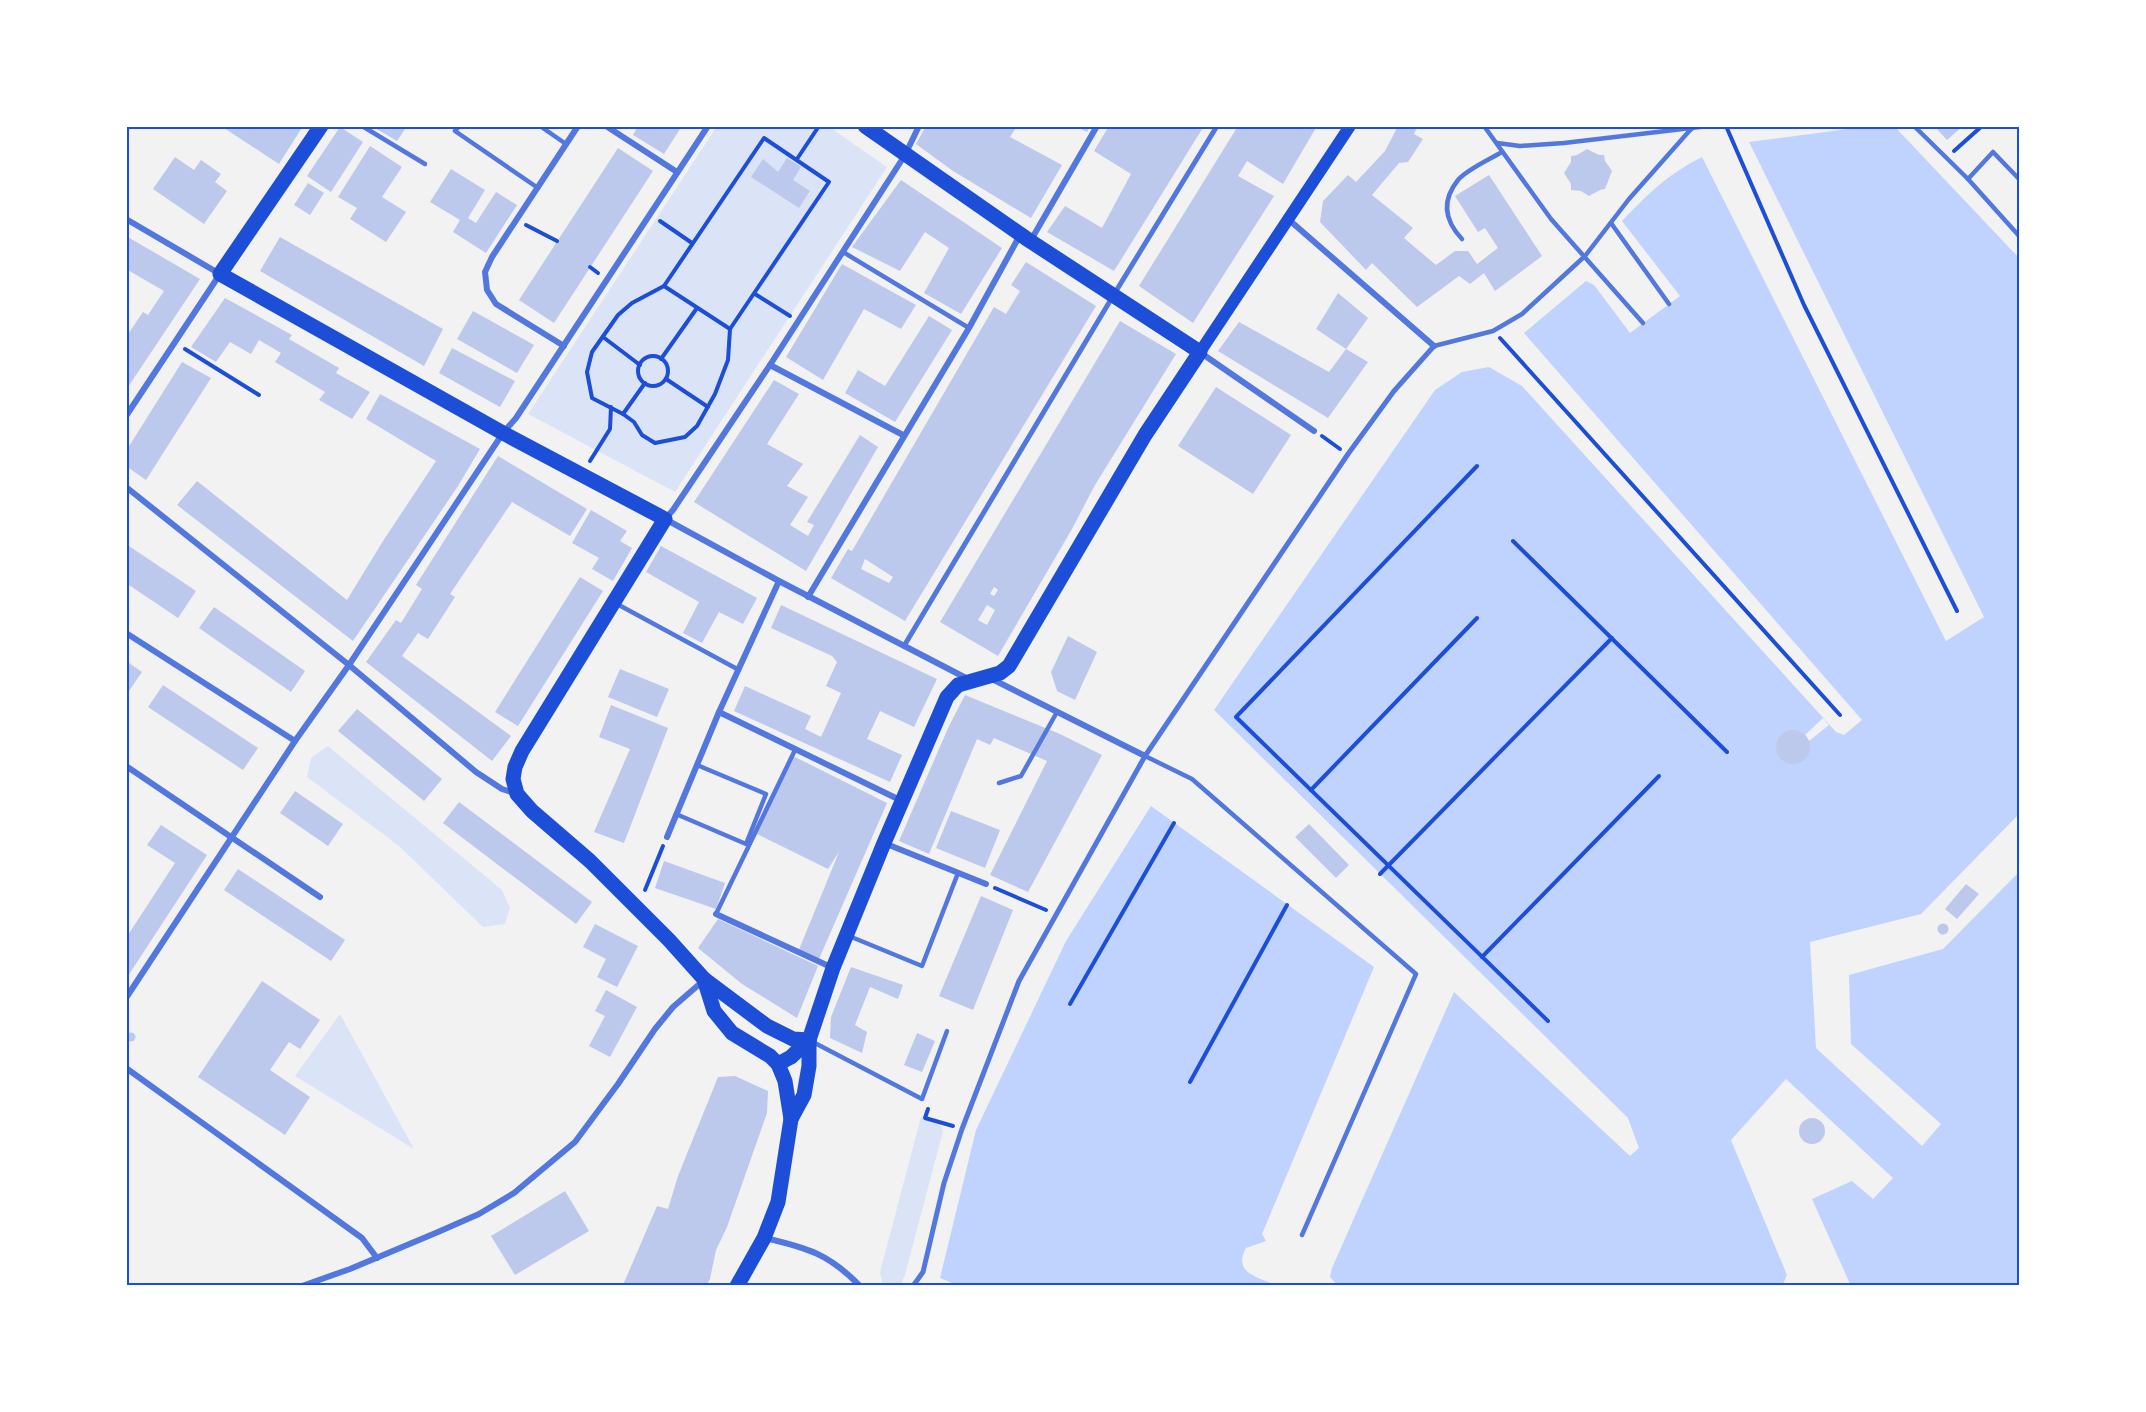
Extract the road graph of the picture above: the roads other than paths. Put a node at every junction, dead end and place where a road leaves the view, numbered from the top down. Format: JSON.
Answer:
{"nodes":[{"id":1,"x":321,"y":126,"type":"edge"},
{"id":2,"x":362,"y":126,"type":"edge"},
{"id":3,"x":459,"y":126,"type":"edge"},
{"id":4,"x":540,"y":126,"type":"edge"},
{"id":5,"x":578,"y":126,"type":"edge"},
{"id":6,"x":606,"y":126,"type":"edge"},
{"id":7,"x":708,"y":126,"type":"edge"},
{"id":8,"x":865,"y":126,"type":"edge"},
{"id":9,"x":919,"y":126,"type":"edge"},
{"id":10,"x":1097,"y":126,"type":"edge"},
{"id":11,"x":1217,"y":126,"type":"edge"},
{"id":12,"x":1350,"y":126,"type":"edge"},
{"id":13,"x":1484,"y":126,"type":"edge"},
{"id":14,"x":1708,"y":126,"type":"edge"},
{"id":15,"x":1914,"y":126,"type":"edge"},
{"id":16,"x":1691,"y":128,"type":"edge"},
{"id":17,"x":1497,"y":143,"type":"junction"},
{"id":18,"x":566,"y":144,"type":"junction"},
{"id":19,"x":1502,"y":152,"type":"junction"},
{"id":20,"x":905,"y":155,"type":"junction"},
{"id":21,"x":425,"y":164,"type":"dead end"},
{"id":22,"x":677,"y":172,"type":"junction"},
{"id":23,"x":1968,"y":179,"type":"junction"},
{"id":24,"x":2020,"y":180,"type":"edge"},
{"id":25,"x":538,"y":188,"type":"junction"},
{"id":26,"x":126,"y":219,"type":"edge"},
{"id":27,"x":1288,"y":219,"type":"junction"},
{"id":28,"x":1611,"y":223,"type":"junction"},
{"id":29,"x":2020,"y":237,"type":"edge"},
{"id":30,"x":1025,"y":238,"type":"junction"},
{"id":31,"x":1462,"y":239,"type":"dead end"},
{"id":32,"x":843,"y":252,"type":"junction"},
{"id":33,"x":1585,"y":256,"type":"junction"},
{"id":34,"x":220,"y":274,"type":"junction"},
{"id":35,"x":1113,"y":296,"type":"junction"},
{"id":36,"x":1669,"y":304,"type":"dead end"},
{"id":37,"x":1644,"y":323,"type":"dead end"},
{"id":38,"x":969,"y":328,"type":"junction"},
{"id":39,"x":564,"y":346,"type":"junction"},
{"id":40,"x":1434,"y":346,"type":"junction"},
{"id":41,"x":1200,"y":352,"type":"junction"},
{"id":42,"x":770,"y":365,"type":"junction"},
{"id":43,"x":126,"y":416,"type":"edge"},
{"id":44,"x":1314,"y":431,"type":"road end"},
{"id":45,"x":503,"y":433,"type":"junction"},
{"id":46,"x":903,"y":435,"type":"junction"},
{"id":47,"x":126,"y":487,"type":"edge"},
{"id":48,"x":665,"y":519,"type":"junction"},
{"id":49,"x":779,"y":581,"type":"junction"},
{"id":50,"x":808,"y":597,"type":"junction"},
{"id":51,"x":612,"y":602,"type":"junction"},
{"id":52,"x":126,"y":633,"type":"edge"},
{"id":53,"x":904,"y":646,"type":"junction"},
{"id":54,"x":349,"y":665,"type":"junction"},
{"id":55,"x":738,"y":670,"type":"junction"},
{"id":56,"x":988,"y":678,"type":"junction"},
{"id":57,"x":971,"y":680,"type":"junction"},
{"id":58,"x":719,"y":712,"type":"junction"},
{"id":59,"x":1057,"y":712,"type":"junction"},
{"id":60,"x":295,"y":741,"type":"junction"},
{"id":61,"x":795,"y":750,"type":"junction"},
{"id":62,"x":1145,"y":756,"type":"junction"},
{"id":63,"x":697,"y":765,"type":"junction"},
{"id":64,"x":126,"y":766,"type":"edge"},
{"id":65,"x":999,"y":783,"type":"dead end"},
{"id":66,"x":517,"y":794,"type":"junction"},
{"id":67,"x":902,"y":802,"type":"junction"},
{"id":68,"x":676,"y":814,"type":"junction"},
{"id":69,"x":232,"y":837,"type":"junction"},
{"id":70,"x":666,"y":837,"type":"road end"},
{"id":71,"x":884,"y":843,"type":"junction"},
{"id":72,"x":958,"y":873,"type":"junction"},
{"id":73,"x":986,"y":884,"type":"road end"},
{"id":74,"x":320,"y":897,"type":"dead end"},
{"id":75,"x":716,"y":914,"type":"joint"},
{"id":76,"x":846,"y":935,"type":"junction"},
{"id":77,"x":833,"y":968,"type":"junction"},
{"id":78,"x":704,"y":980,"type":"junction"},
{"id":79,"x":126,"y":999,"type":"edge"},
{"id":80,"x":947,"y":1031,"type":"dead end"},
{"id":81,"x":809,"y":1040,"type":"junction"},
{"id":82,"x":778,"y":1064,"type":"junction"},
{"id":83,"x":126,"y":1068,"type":"edge"},
{"id":84,"x":791,"y":1119,"type":"junction"},
{"id":85,"x":1302,"y":1235,"type":"dead end"},
{"id":86,"x":764,"y":1238,"type":"junction"},
{"id":87,"x":377,"y":1258,"type":"junction"},
{"id":88,"x":302,"y":1286,"type":"edge"},
{"id":89,"x":738,"y":1286,"type":"edge"},
{"id":90,"x":860,"y":1286,"type":"edge"},
{"id":91,"x":913,"y":1286,"type":"edge"}],
"edges":[{"from":1,"to":34,"type":"main road"},
{"from":2,"to":21,"type":"lane"},
{"from":3,"to":25,"type":"lane"},
{"from":4,"to":18,"type":"lane"},
{"from":5,"to":18,"type":"street"},
{"from":6,"to":22,"type":"street"},
{"from":7,"to":22,"type":"street"},
{"from":8,"to":20,"type":"main road"},
{"from":9,"to":20,"type":"street"},
{"from":10,"to":30,"type":"street"},
{"from":11,"to":35,"type":"street"},
{"from":12,"to":27,"type":"main road"},
{"from":13,"to":17,"type":"lane"},
{"from":14,"to":16,"type":"lane"},
{"from":15,"to":23,"type":"lane"},
{"from":16,"to":17,"type":"lane"},
{"from":16,"to":28,"type":"lane"},
{"from":17,"to":19,"type":"lane"},
{"from":18,"to":25,"type":"street"},
{"from":19,"to":31,"type":"lane"},
{"from":19,"to":33,"type":"lane"},
{"from":20,"to":30,"type":"main road"},
{"from":20,"to":32,"type":"street"},
{"from":22,"to":39,"type":"street"},
{"from":23,"to":24,"type":"lane"},
{"from":23,"to":29,"type":"lane"},
{"from":25,"to":39,"type":"street"},
{"from":26,"to":34,"type":"street"},
{"from":27,"to":40,"type":"street"},
{"from":27,"to":41,"type":"main road"},
{"from":28,"to":33,"type":"lane"},
{"from":28,"to":36,"type":"lane"},
{"from":30,"to":35,"type":"main road"},
{"from":30,"to":38,"type":"street"},
{"from":32,"to":38,"type":"lane"},
{"from":32,"to":42,"type":"street"},
{"from":33,"to":37,"type":"lane"},
{"from":33,"to":40,"type":"lane"},
{"from":34,"to":43,"type":"street"},
{"from":34,"to":45,"type":"main road"},
{"from":35,"to":41,"type":"main road"},
{"from":35,"to":53,"type":"street"},
{"from":38,"to":46,"type":"street"},
{"from":39,"to":45,"type":"street"},
{"from":40,"to":62,"type":"street"},
{"from":41,"to":44,"type":"street"},
{"from":41,"to":56,"type":"main road"},
{"from":42,"to":46,"type":"street"},
{"from":42,"to":48,"type":"street"},
{"from":45,"to":48,"type":"main road"},
{"from":45,"to":54,"type":"street"},
{"from":46,"to":50,"type":"street"},
{"from":47,"to":54,"type":"street"},
{"from":48,"to":49,"type":"street"},
{"from":48,"to":51,"type":"main road"},
{"from":49,"to":50,"type":"street"},
{"from":49,"to":55,"type":"street"},
{"from":50,"to":53,"type":"street"},
{"from":51,"to":55,"type":"lane"},
{"from":51,"to":66,"type":"main road"},
{"from":52,"to":60,"type":"street"},
{"from":53,"to":57,"type":"street"},
{"from":54,"to":60,"type":"street"},
{"from":54,"to":66,"type":"street"},
{"from":55,"to":58,"type":"street"},
{"from":56,"to":57,"type":"main road"},
{"from":56,"to":59,"type":"street"},
{"from":57,"to":67,"type":"main road"},
{"from":58,"to":61,"type":"street"},
{"from":58,"to":63,"type":"street"},
{"from":59,"to":62,"type":"street"},
{"from":59,"to":65,"type":"lane"},
{"from":60,"to":69,"type":"street"},
{"from":61,"to":67,"type":"street"},
{"from":61,"to":75,"type":"lane"},
{"from":62,"to":85,"type":"lane"},
{"from":62,"to":91,"type":"street"},
{"from":63,"to":68,"type":"street"},
{"from":63,"to":68,"type":"lane"},
{"from":64,"to":69,"type":"street"},
{"from":66,"to":78,"type":"main road"},
{"from":67,"to":71,"type":"main road"},
{"from":68,"to":70,"type":"street"},
{"from":69,"to":74,"type":"street"},
{"from":69,"to":79,"type":"street"},
{"from":71,"to":72,"type":"street"},
{"from":71,"to":76,"type":"main road"},
{"from":72,"to":73,"type":"street"},
{"from":72,"to":76,"type":"lane"},
{"from":75,"to":77,"type":"street"},
{"from":76,"to":77,"type":"main road"},
{"from":77,"to":81,"type":"main road"},
{"from":78,"to":81,"type":"main road"},
{"from":78,"to":82,"type":"main road"},
{"from":78,"to":87,"type":"street"},
{"from":80,"to":81,"type":"lane"},
{"from":81,"to":82,"type":"main road"},
{"from":81,"to":84,"type":"main road"},
{"from":82,"to":84,"type":"main road"},
{"from":83,"to":87,"type":"street"},
{"from":84,"to":86,"type":"main road"},
{"from":86,"to":89,"type":"main road"},
{"from":86,"to":90,"type":"street"},
{"from":87,"to":88,"type":"street"}]}
